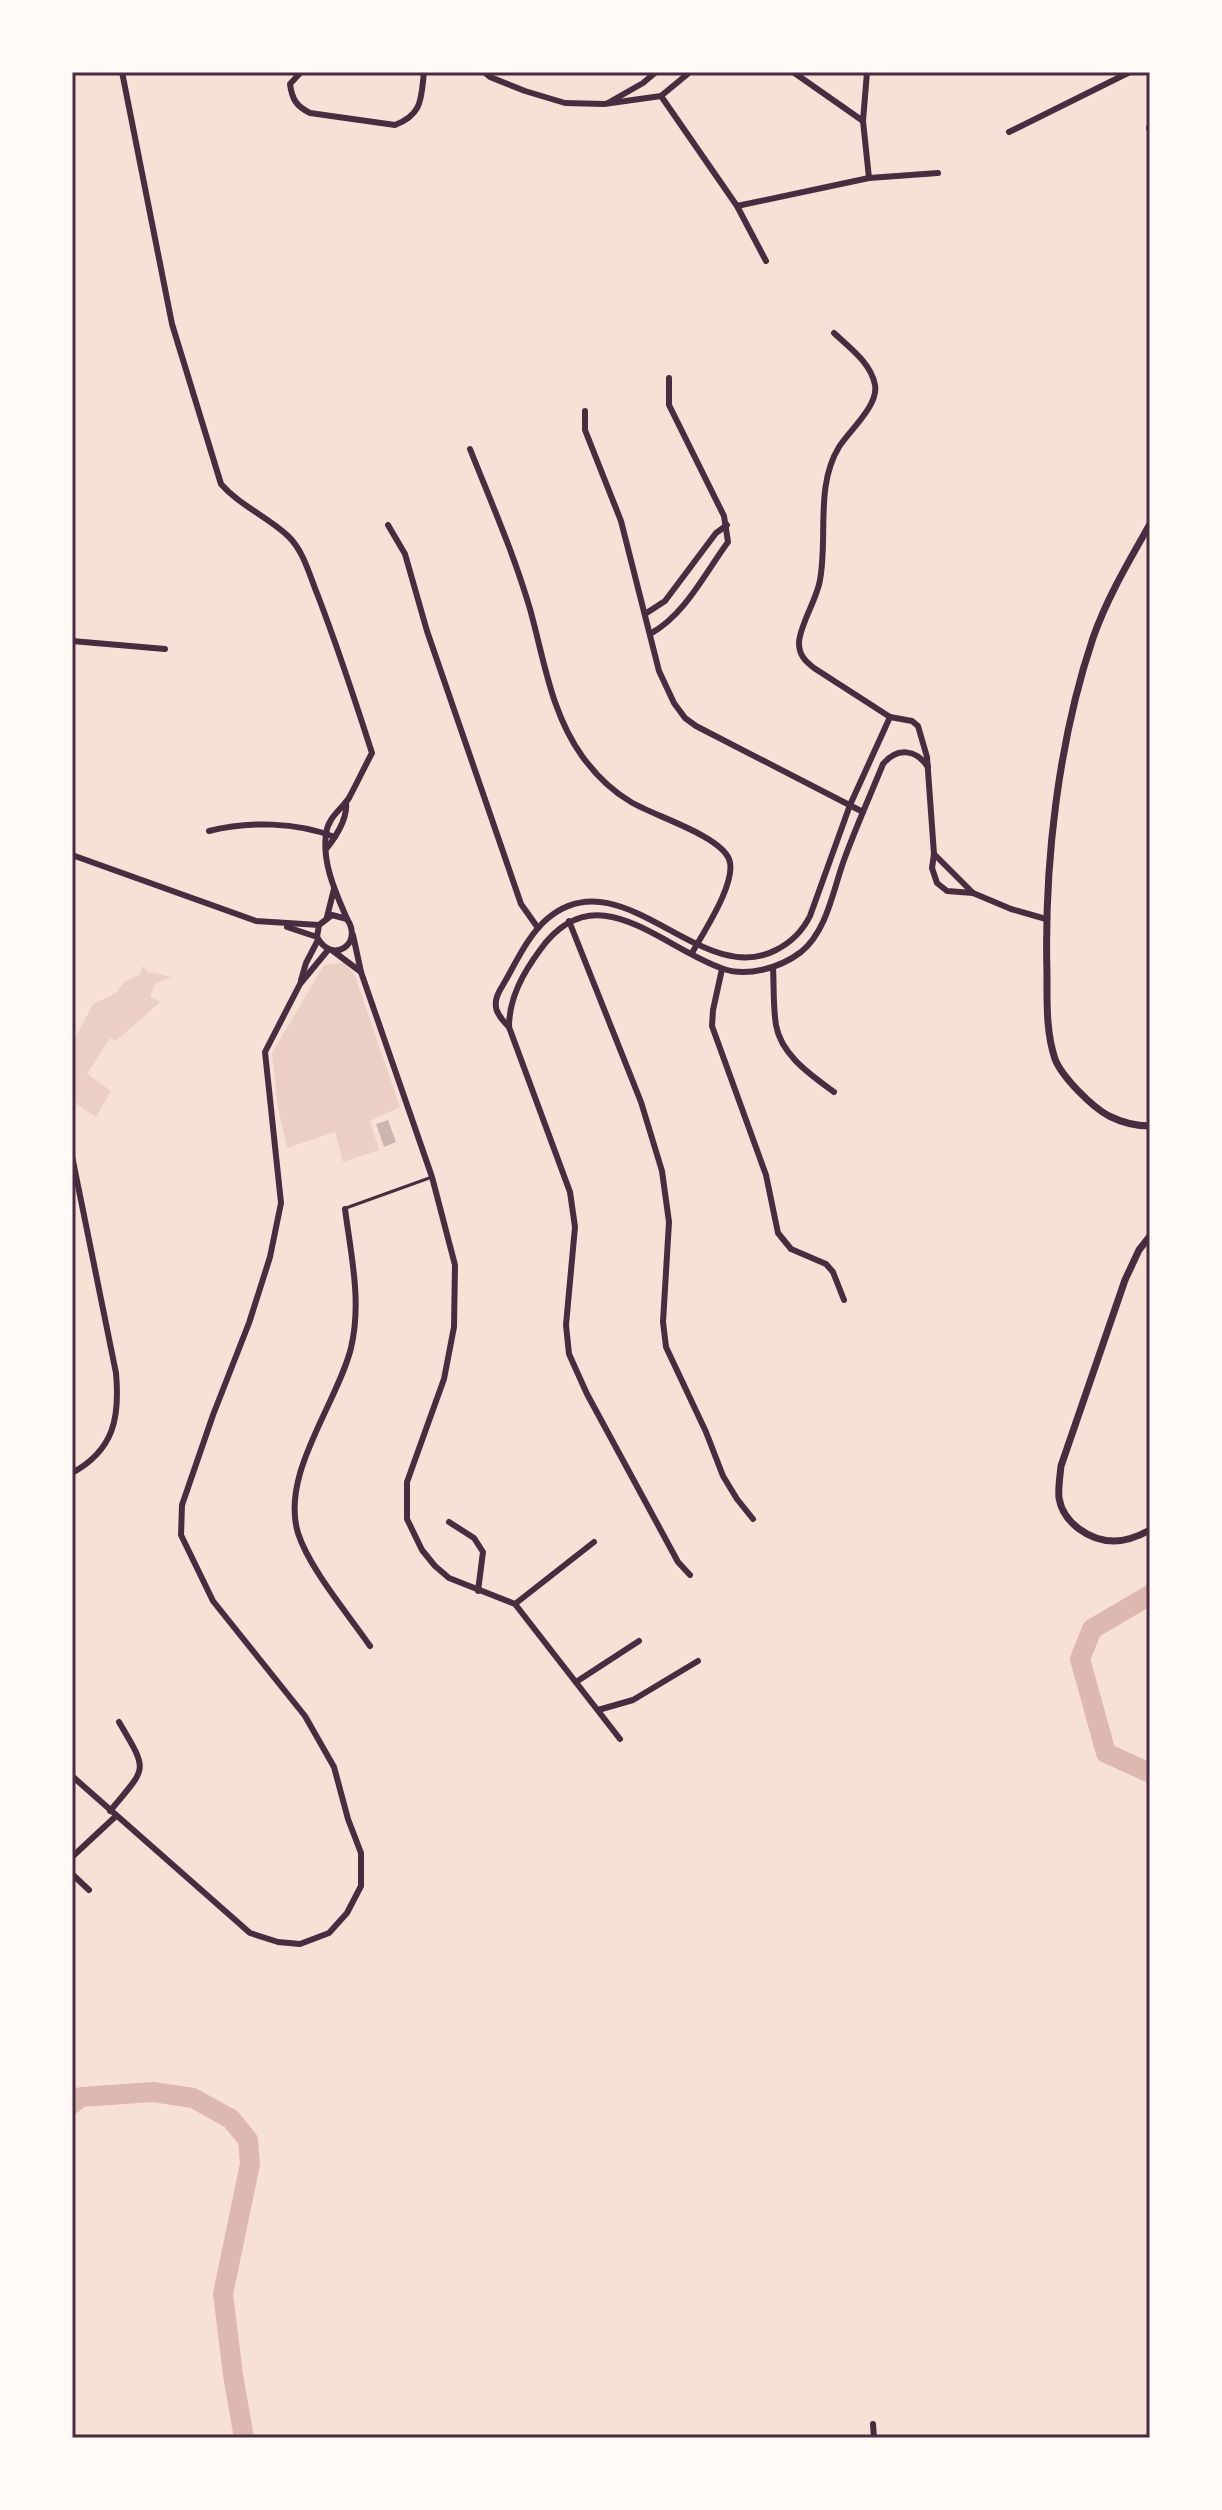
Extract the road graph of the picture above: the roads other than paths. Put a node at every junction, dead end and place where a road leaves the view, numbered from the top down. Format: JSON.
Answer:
{"nodes":[{"id":1,"x":122,"y":72,"type":"edge"},
{"id":2,"x":301,"y":72,"type":"edge"},
{"id":3,"x":424,"y":72,"type":"edge"},
{"id":4,"x":484,"y":72,"type":"edge"},
{"id":5,"x":656,"y":72,"type":"edge"},
{"id":6,"x":690,"y":72,"type":"edge"},
{"id":7,"x":793,"y":72,"type":"edge"},
{"id":8,"x":867,"y":72,"type":"edge"},
{"id":9,"x":1130,"y":72,"type":"edge"},
{"id":10,"x":661,"y":96,"type":"junction"},
{"id":11,"x":604,"y":104,"type":"junction"},
{"id":12,"x":863,"y":121,"type":"junction"},
{"id":13,"x":1009,"y":132,"type":"dead end"},
{"id":14,"x":938,"y":173,"type":"dead end"},
{"id":15,"x":869,"y":178,"type":"junction"},
{"id":16,"x":737,"y":206,"type":"junction"},
{"id":17,"x":766,"y":261,"type":"dead end"},
{"id":18,"x":834,"y":333,"type":"dead end"},
{"id":19,"x":669,"y":378,"type":"dead end"},
{"id":20,"x":585,"y":411,"type":"dead end"},
{"id":21,"x":470,"y":449,"type":"dead end"},
{"id":22,"x":1150,"y":524,"type":"edge"},
{"id":23,"x":388,"y":525,"type":"dead end"},
{"id":24,"x":727,"y":525,"type":"junction"},
{"id":25,"x":645,"y":614,"type":"junction"},
{"id":26,"x":650,"y":634,"type":"junction"},
{"id":27,"x":72,"y":641,"type":"edge"},
{"id":28,"x":165,"y":649,"type":"dead end"},
{"id":29,"x":890,"y":717,"type":"junction"},
{"id":30,"x":928,"y":767,"type":"junction"},
{"id":31,"x":346,"y":802,"type":"junction"},
{"id":32,"x":850,"y":805,"type":"junction"},
{"id":33,"x":863,"y":812,"type":"junction"},
{"id":34,"x":209,"y":831,"type":"dead end"},
{"id":35,"x":326,"y":834,"type":"junction"},
{"id":36,"x":335,"y":837,"type":"junction"},
{"id":37,"x":327,"y":848,"type":"junction"},
{"id":38,"x":934,"y":854,"type":"junction"},
{"id":39,"x":72,"y":855,"type":"edge"},
{"id":40,"x":334,"y":889,"type":"junction"},
{"id":41,"x":973,"y":893,"type":"junction"},
{"id":42,"x":327,"y":917,"type":"junction"},
{"id":43,"x":347,"y":919,"type":"junction"},
{"id":44,"x":1046,"y":919,"type":"junction"},
{"id":45,"x":569,"y":921,"type":"junction"},
{"id":46,"x":279,"y":924,"type":"junction"},
{"id":47,"x":319,"y":925,"type":"junction"},
{"id":48,"x":538,"y":928,"type":"junction"},
{"id":49,"x":353,"y":935,"type":"junction"},
{"id":50,"x":318,"y":939,"type":"junction"},
{"id":51,"x":698,"y":943,"type":"junction"},
{"id":52,"x":330,"y":950,"type":"junction"},
{"id":53,"x":692,"y":953,"type":"junction"},
{"id":54,"x":773,"y":967,"type":"junction"},
{"id":55,"x":722,"y":969,"type":"junction"},
{"id":56,"x":361,"y":972,"type":"junction"},
{"id":57,"x":300,"y":984,"type":"junction"},
{"id":58,"x":509,"y":1027,"type":"junction"},
{"id":59,"x":834,"y":1092,"type":"dead end"},
{"id":60,"x":1150,"y":1126,"type":"edge"},
{"id":61,"x":72,"y":1159,"type":"edge"},
{"id":62,"x":432,"y":1177,"type":"junction"},
{"id":63,"x":345,"y":1209,"type":"joint"},
{"id":64,"x":1150,"y":1236,"type":"edge"},
{"id":65,"x":844,"y":1300,"type":"dead end"},
{"id":66,"x":72,"y":1473,"type":"edge"},
{"id":67,"x":753,"y":1519,"type":"dead end"},
{"id":68,"x":449,"y":1522,"type":"dead end"},
{"id":69,"x":1150,"y":1530,"type":"edge"},
{"id":70,"x":594,"y":1542,"type":"dead end"},
{"id":71,"x":690,"y":1575,"type":"dead end"},
{"id":72,"x":478,"y":1591,"type":"junction"},
{"id":73,"x":515,"y":1604,"type":"junction"},
{"id":74,"x":639,"y":1641,"type":"dead end"},
{"id":75,"x":370,"y":1646,"type":"dead end"},
{"id":76,"x":698,"y":1661,"type":"dead end"},
{"id":77,"x":576,"y":1682,"type":"junction"},
{"id":78,"x":598,"y":1710,"type":"junction"},
{"id":79,"x":119,"y":1722,"type":"dead end"},
{"id":80,"x":620,"y":1739,"type":"dead end"},
{"id":81,"x":72,"y":1776,"type":"edge"},
{"id":82,"x":113,"y":1814,"type":"junction"},
{"id":83,"x":72,"y":1857,"type":"edge"},
{"id":84,"x":72,"y":1874,"type":"edge"},
{"id":85,"x":89,"y":1890,"type":"dead end"},
{"id":86,"x":873,"y":2424,"type":"dead end"},
{"id":87,"x":874,"y":2438,"type":"edge"}],
"edges":[{"from":1,"to":31,"type":"street"},
{"from":2,"to":3,"type":"street"},
{"from":4,"to":11,"type":"street"},
{"from":5,"to":11,"type":"street"},
{"from":6,"to":10,"type":"street"},
{"from":7,"to":12,"type":"street"},
{"from":8,"to":12,"type":"street"},
{"from":9,"to":13,"type":"street"},
{"from":10,"to":11,"type":"street"},
{"from":10,"to":16,"type":"street"},
{"from":12,"to":15,"type":"street"},
{"from":14,"to":15,"type":"street"},
{"from":15,"to":16,"type":"street"},
{"from":16,"to":17,"type":"street"},
{"from":18,"to":29,"type":"street"},
{"from":19,"to":24,"type":"street"},
{"from":20,"to":25,"type":"street"},
{"from":21,"to":51,"type":"street"},
{"from":22,"to":44,"type":"street"},
{"from":23,"to":48,"type":"street"},
{"from":24,"to":25,"type":"street"},
{"from":24,"to":26,"type":"street"},
{"from":25,"to":26,"type":"street"},
{"from":26,"to":32,"type":"street"},
{"from":27,"to":28,"type":"street"},
{"from":29,"to":30,"type":"street"},
{"from":29,"to":32,"type":"street"},
{"from":30,"to":33,"type":"street"},
{"from":30,"to":38,"type":"street"},
{"from":31,"to":35,"type":"street"},
{"from":31,"to":36,"type":"street"},
{"from":32,"to":33,"type":"street"},
{"from":32,"to":51,"type":"street"},
{"from":33,"to":54,"type":"street"},
{"from":34,"to":35,"type":"street"},
{"from":35,"to":36,"type":"street"},
{"from":35,"to":37,"type":"street"},
{"from":36,"to":37,"type":"street"},
{"from":37,"to":40,"type":"street"},
{"from":38,"to":41,"type":"street"},
{"from":38,"to":41,"type":"street"},
{"from":39,"to":46,"type":"street"},
{"from":40,"to":42,"type":"street"},
{"from":40,"to":43,"type":"street"},
{"from":41,"to":44,"type":"street"},
{"from":42,"to":43,"type":"street"},
{"from":42,"to":47,"type":"street"},
{"from":43,"to":49,"type":"street"},
{"from":44,"to":60,"type":"street"},
{"from":45,"to":53,"type":"street"},
{"from":45,"to":58,"type":"street"},
{"from":45,"to":67,"type":"street"},
{"from":46,"to":47,"type":"street"},
{"from":46,"to":50,"type":"street"},
{"from":47,"to":50,"type":"street"},
{"from":48,"to":51,"type":"street"},
{"from":48,"to":58,"type":"street"},
{"from":49,"to":52,"type":"street"},
{"from":49,"to":56,"type":"street"},
{"from":50,"to":52,"type":"street"},
{"from":50,"to":57,"type":"street"},
{"from":51,"to":53,"type":"street"},
{"from":52,"to":56,"type":"street"},
{"from":52,"to":57,"type":"street"},
{"from":53,"to":55,"type":"street"},
{"from":54,"to":55,"type":"street"},
{"from":54,"to":59,"type":"street"},
{"from":55,"to":65,"type":"street"},
{"from":56,"to":62,"type":"street"},
{"from":57,"to":82,"type":"street"},
{"from":58,"to":71,"type":"street"},
{"from":61,"to":66,"type":"street"},
{"from":62,"to":63,"type":"lane"},
{"from":62,"to":72,"type":"street"},
{"from":63,"to":75,"type":"street"},
{"from":64,"to":69,"type":"street"},
{"from":68,"to":72,"type":"street"},
{"from":70,"to":73,"type":"street"},
{"from":72,"to":73,"type":"street"},
{"from":73,"to":77,"type":"street"},
{"from":74,"to":77,"type":"street"},
{"from":76,"to":78,"type":"street"},
{"from":77,"to":78,"type":"street"},
{"from":78,"to":80,"type":"street"},
{"from":79,"to":82,"type":"street"},
{"from":81,"to":82,"type":"street"},
{"from":82,"to":83,"type":"street"},
{"from":84,"to":85,"type":"street"},
{"from":86,"to":87,"type":"street"}]}
